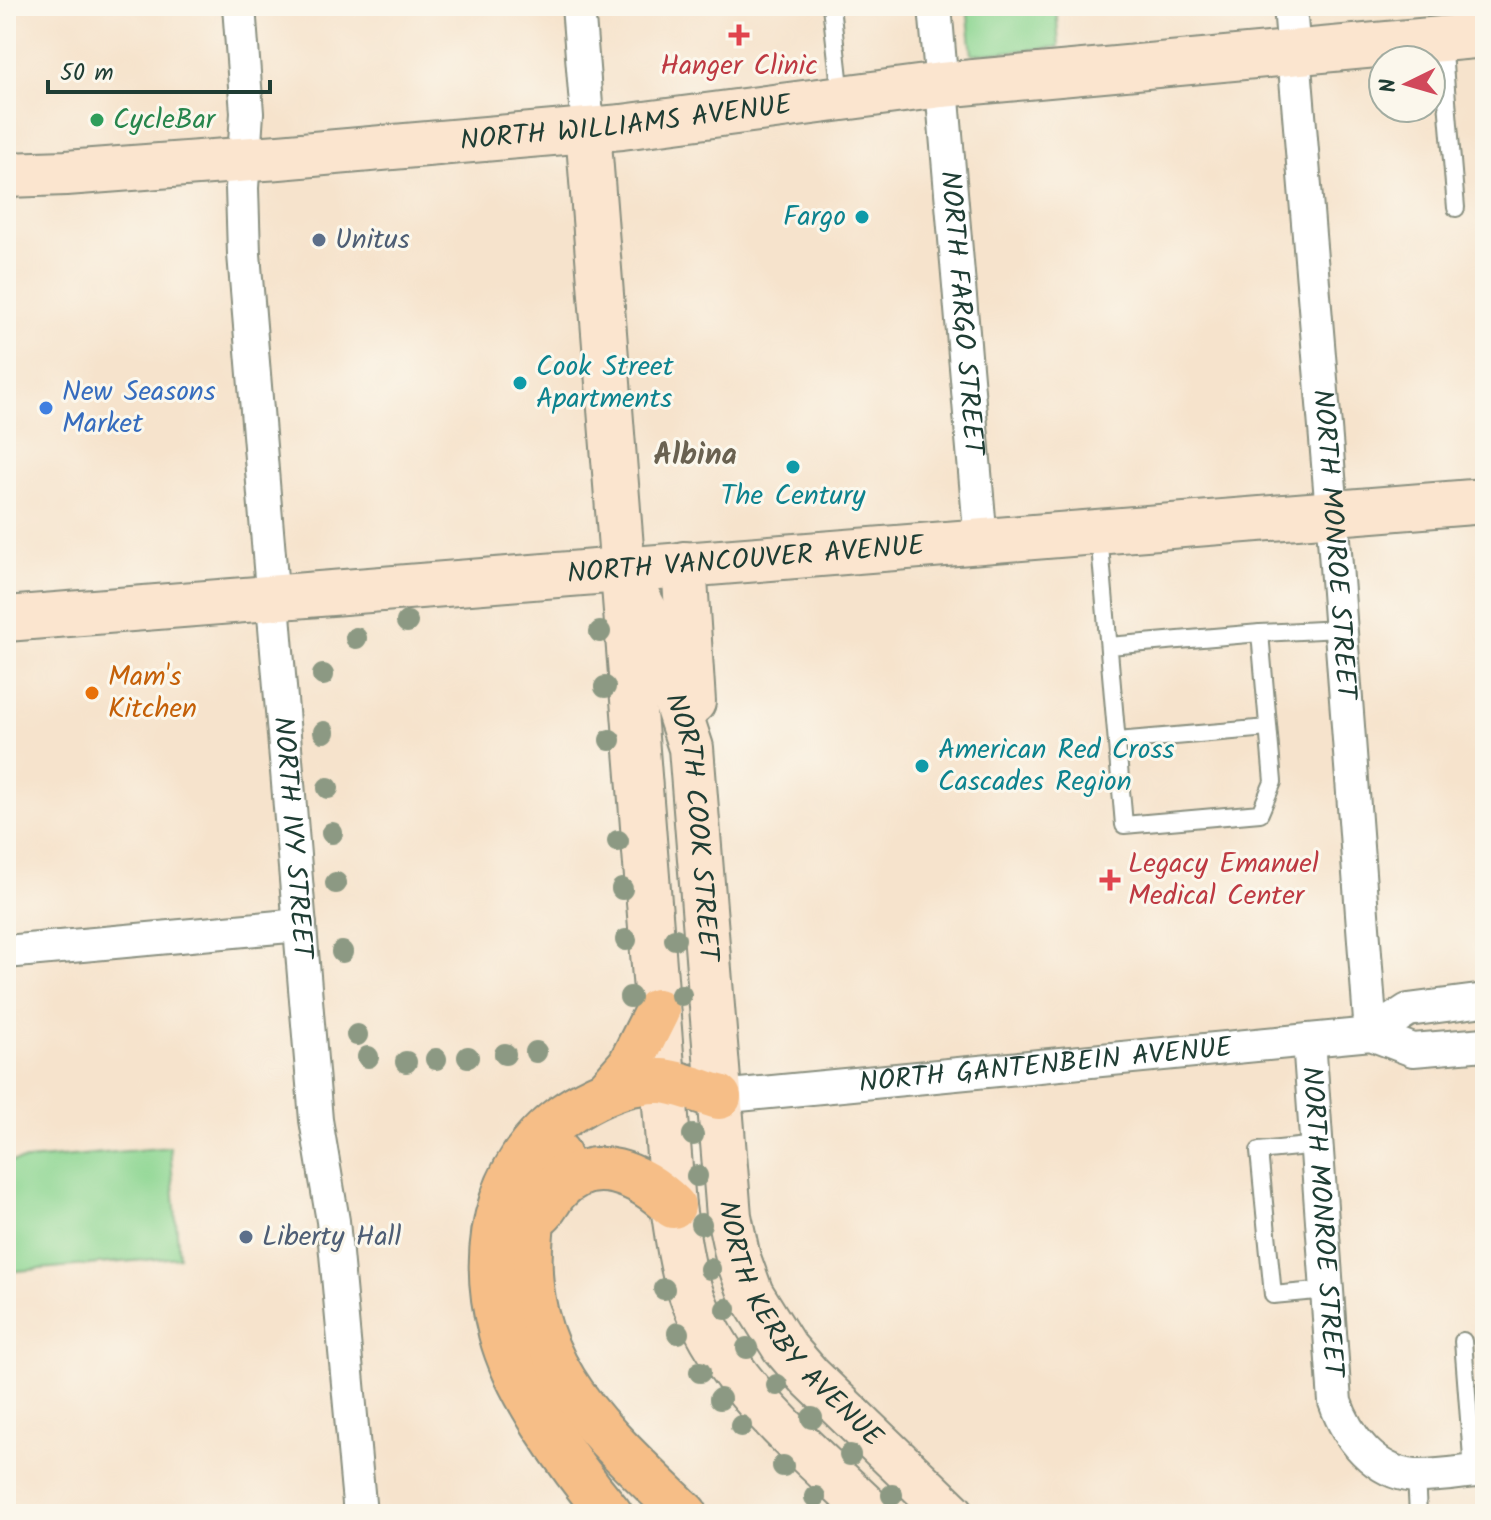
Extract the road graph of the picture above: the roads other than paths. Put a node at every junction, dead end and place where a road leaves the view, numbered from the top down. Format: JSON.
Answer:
{"nodes":[{"id":1,"x":239,"y":6,"type":"edge"},
{"id":2,"x":578,"y":6,"type":"edge"},
{"id":3,"x":831,"y":6,"type":"edge"},
{"id":4,"x":935,"y":6,"type":"edge"},
{"id":5,"x":1290,"y":6,"type":"edge"},
{"id":6,"x":1485,"y":35,"type":"edge"},
{"id":7,"x":1442,"y":39,"type":"junction"},
{"id":8,"x":1294,"y":53,"type":"junction"},
{"id":9,"x":941,"y":85,"type":"junction"},
{"id":10,"x":842,"y":98,"type":"junction"},
{"id":11,"x":588,"y":130,"type":"junction"},
{"id":12,"x":244,"y":159,"type":"junction"},
{"id":13,"x":6,"y":175,"type":"edge"},
{"id":14,"x":1456,"y":208,"type":"dead end"},
{"id":15,"x":1485,"y":501,"type":"edge"},
{"id":16,"x":1332,"y":512,"type":"junction"},
{"id":17,"x":1099,"y":532,"type":"junction"},
{"id":18,"x":981,"y":542,"type":"junction"},
{"id":19,"x":684,"y":564,"type":"junction"},
{"id":20,"x":622,"y":568,"type":"junction"},
{"id":21,"x":273,"y":596,"type":"junction"},
{"id":22,"x":6,"y":619,"type":"edge"},
{"id":23,"x":1340,"y":629,"type":"junction"},
{"id":24,"x":1260,"y":633,"type":"junction"},
{"id":25,"x":1109,"y":646,"type":"junction"},
{"id":26,"x":1268,"y":728,"type":"junction"},
{"id":27,"x":1117,"y":741,"type":"junction"},
{"id":28,"x":691,"y":748,"type":"junction"},
{"id":29,"x":300,"y":925,"type":"junction"},
{"id":30,"x":6,"y":952,"type":"edge"},
{"id":31,"x":1485,"y":1000,"type":"edge"},
{"id":32,"x":657,"y":1011,"type":"junction"},
{"id":33,"x":1371,"y":1034,"type":"junction"},
{"id":34,"x":1309,"y":1040,"type":"junction"},
{"id":35,"x":1485,"y":1044,"type":"edge"},
{"id":36,"x":608,"y":1090,"type":"junction"},
{"id":37,"x":664,"y":1094,"type":"junction"},
{"id":38,"x":719,"y":1097,"type":"junction"},
{"id":39,"x":1317,"y":1145,"type":"junction"},
{"id":40,"x":673,"y":1206,"type":"junction"},
{"id":41,"x":532,"y":1223,"type":"junction"},
{"id":42,"x":1327,"y":1290,"type":"junction"},
{"id":43,"x":1463,"y":1341,"type":"dead end"},
{"id":44,"x":1479,"y":1471,"type":"edge"},
{"id":45,"x":1416,"y":1476,"type":"junction"},
{"id":46,"x":360,"y":1514,"type":"edge"},
{"id":47,"x":610,"y":1514,"type":"edge"},
{"id":48,"x":685,"y":1514,"type":"edge"},
{"id":49,"x":873,"y":1514,"type":"edge"},
{"id":50,"x":952,"y":1514,"type":"edge"},
{"id":51,"x":1418,"y":1514,"type":"edge"}],
"edges":[{"from":1,"to":12,"type":"street","name":"NORTH IVY STREET"},
{"from":2,"to":11,"type":"street"},
{"from":3,"to":10,"type":"lane"},
{"from":4,"to":9,"type":"street","name":"NORTH FARGO STREET"},
{"from":5,"to":8,"type":"street","name":"NORTH MONROE STREET"},
{"from":6,"to":7,"type":"main road","name":"NORTH WILLIAMS AVENUE"},
{"from":7,"to":8,"type":"main road","name":"NORTH WILLIAMS AVENUE"},
{"from":7,"to":14,"type":"lane"},
{"from":8,"to":9,"type":"main road","name":"NORTH WILLIAMS AVENUE"},
{"from":8,"to":16,"type":"street","name":"NORTH MONROE STREET"},
{"from":9,"to":10,"type":"main road","name":"NORTH WILLIAMS AVENUE"},
{"from":9,"to":18,"type":"street","name":"NORTH FARGO STREET"},
{"from":10,"to":11,"type":"main road","name":"NORTH WILLIAMS AVENUE"},
{"from":11,"to":12,"type":"main road","name":"NORTH WILLIAMS AVENUE"},
{"from":11,"to":20,"type":"main road","name":"NORTH COOK STREET"},
{"from":12,"to":13,"type":"main road","name":"NORTH WILLIAMS AVENUE"},
{"from":12,"to":21,"type":"street","name":"NORTH IVY STREET"},
{"from":15,"to":16,"type":"main road","name":"NORTH VANCOUVER AVENUE"},
{"from":16,"to":17,"type":"main road","name":"NORTH VANCOUVER AVENUE"},
{"from":16,"to":23,"type":"street","name":"NORTH MONROE STREET"},
{"from":17,"to":18,"type":"main road","name":"NORTH VANCOUVER AVENUE"},
{"from":17,"to":25,"type":"lane"},
{"from":18,"to":19,"type":"main road","name":"NORTH VANCOUVER AVENUE"},
{"from":19,"to":20,"type":"main road","name":"NORTH VANCOUVER AVENUE"},
{"from":19,"to":28,"type":"main road"},
{"from":20,"to":21,"type":"main road","name":"NORTH VANCOUVER AVENUE"},
{"from":20,"to":28,"type":"main road","name":"NORTH COOK STREET"},
{"from":20,"to":32,"type":"main road","name":"NORTH COOK STREET"},
{"from":21,"to":22,"type":"main road","name":"NORTH VANCOUVER AVENUE"},
{"from":21,"to":29,"type":"street","name":"NORTH IVY STREET"},
{"from":23,"to":24,"type":"lane"},
{"from":23,"to":33,"type":"street","name":"NORTH MONROE STREET"},
{"from":24,"to":25,"type":"lane"},
{"from":24,"to":26,"type":"lane"},
{"from":25,"to":27,"type":"lane"},
{"from":26,"to":27,"type":"lane"},
{"from":26,"to":27,"type":"lane"},
{"from":28,"to":38,"type":"main road","name":"NORTH COOK STREET"},
{"from":29,"to":30,"type":"street"},
{"from":29,"to":46,"type":"street","name":"NORTH IVY STREET"},
{"from":31,"to":33,"type":"street","name":"NORTH GANTENBEIN AVENUE"},
{"from":32,"to":36,"type":"highway"},
{"from":32,"to":37,"type":"main road","name":"NORTH COOK STREET"},
{"from":33,"to":34,"type":"street","name":"NORTH GANTENBEIN AVENUE"},
{"from":33,"to":35,"type":"street","name":"NORTH GANTENBEIN AVENUE"},
{"from":34,"to":38,"type":"street","name":"NORTH GANTENBEIN AVENUE"},
{"from":34,"to":39,"type":"street","name":"NORTH MONROE STREET"},
{"from":36,"to":37,"type":"highway"},
{"from":36,"to":47,"type":"highway"},
{"from":37,"to":38,"type":"highway"},
{"from":37,"to":40,"type":"main road","name":"NORTH KERBY AVENUE"},
{"from":37,"to":41,"type":"highway"},
{"from":38,"to":50,"type":"main road","name":"NORTH KERBY AVENUE"},
{"from":39,"to":42,"type":"street","name":"NORTH MONROE STREET"},
{"from":39,"to":42,"type":"lane"},
{"from":40,"to":41,"type":"highway"},
{"from":40,"to":49,"type":"main road","name":"NORTH KERBY AVENUE"},
{"from":41,"to":48,"type":"highway"},
{"from":42,"to":45,"type":"street","name":"NORTH MONROE STREET"},
{"from":43,"to":44,"type":"lane"},
{"from":44,"to":45,"type":"street"},
{"from":45,"to":51,"type":"lane"}]}
